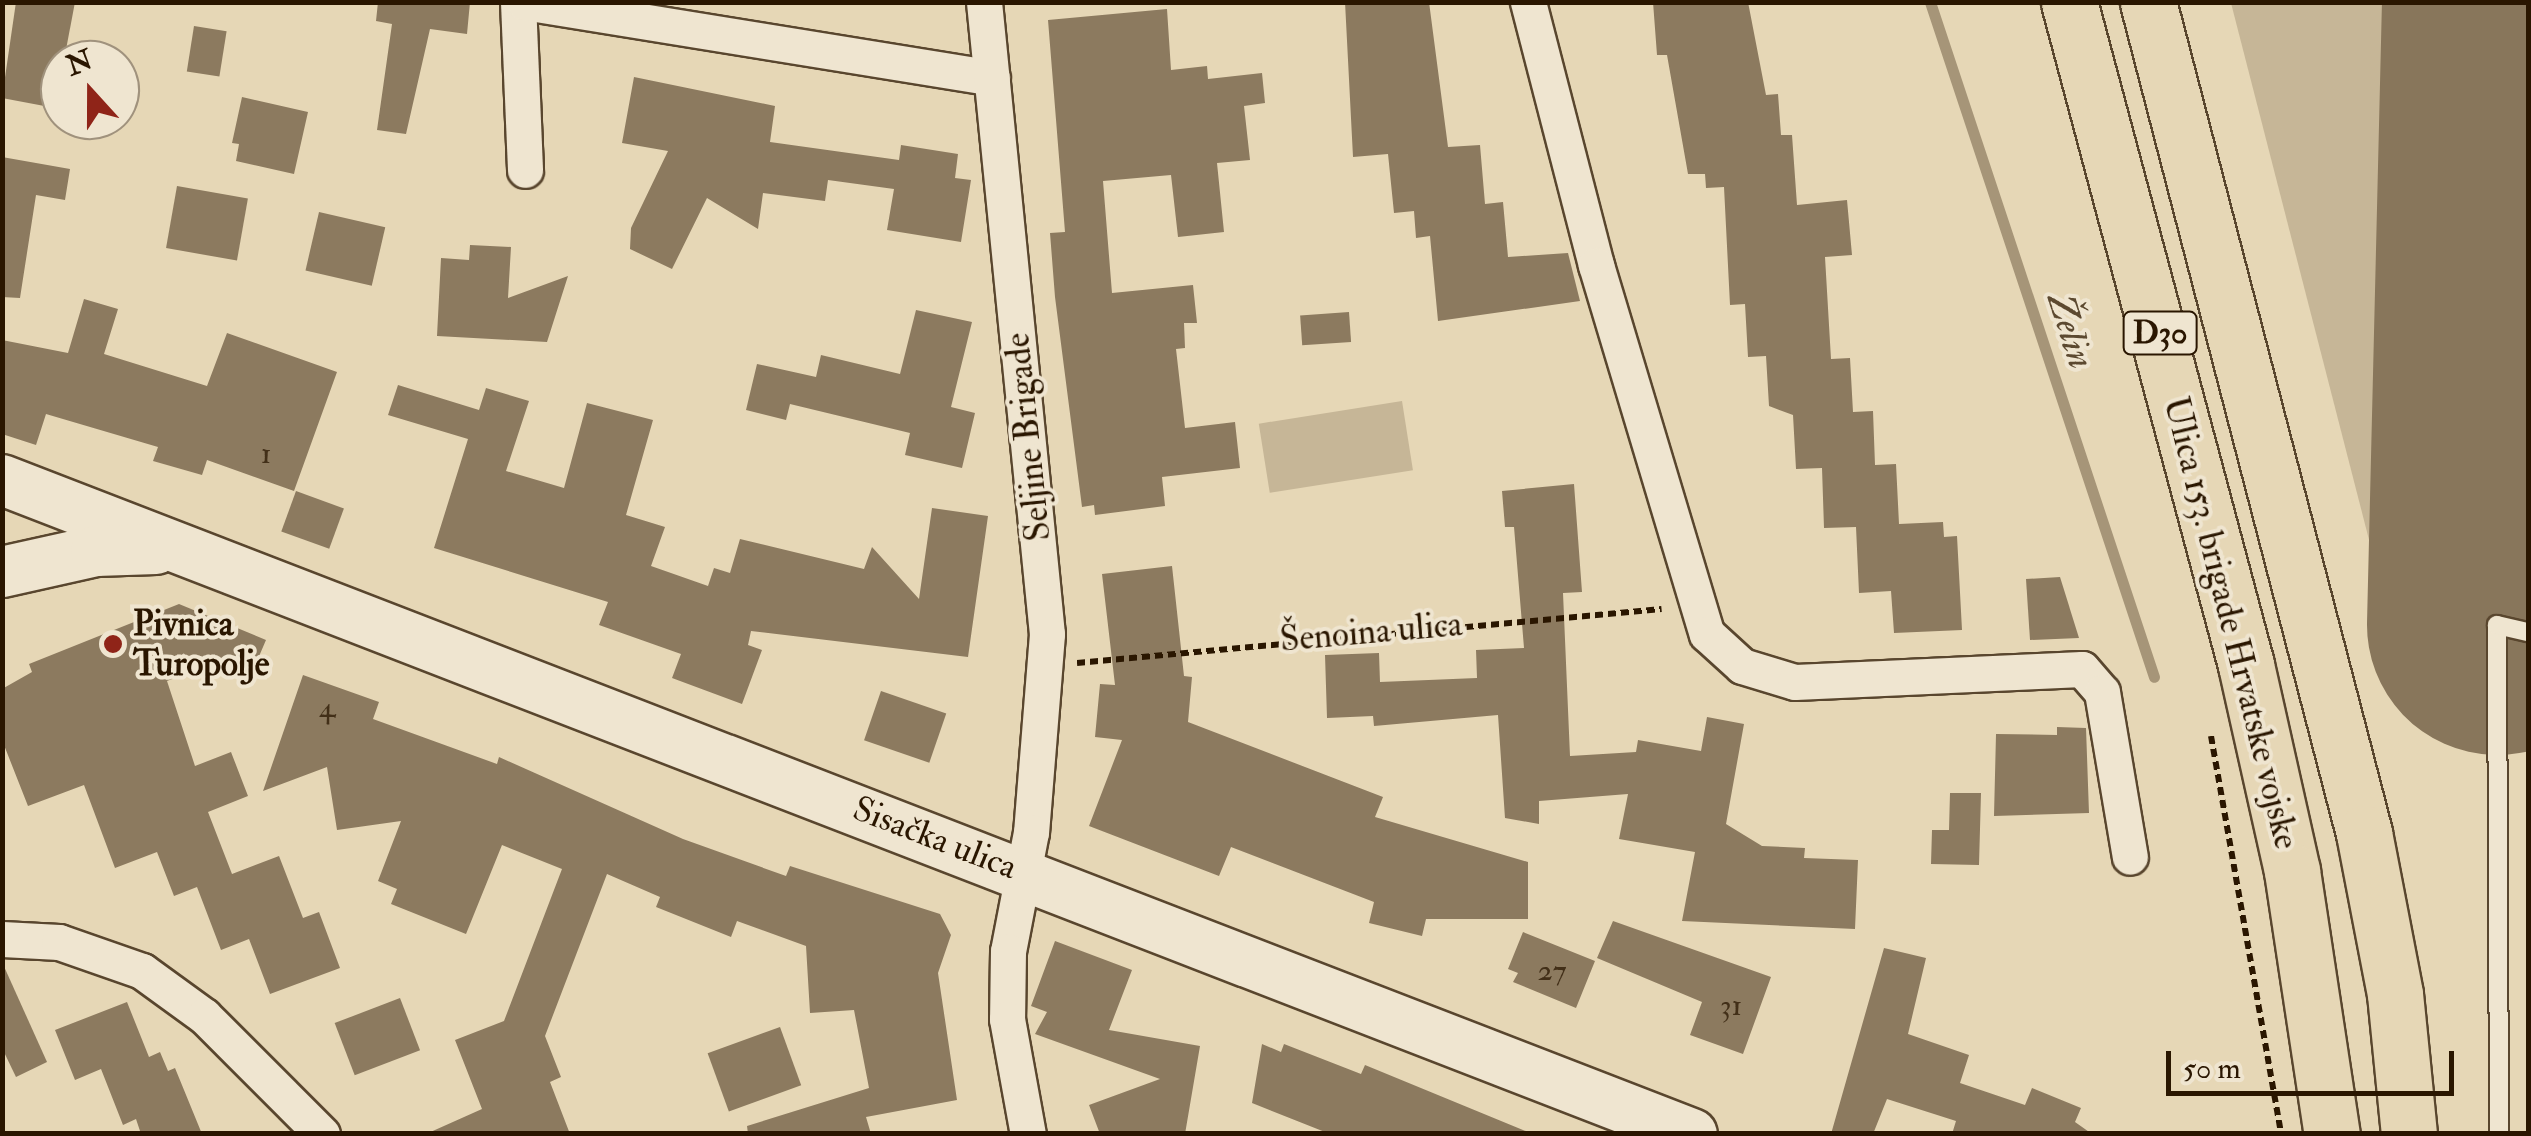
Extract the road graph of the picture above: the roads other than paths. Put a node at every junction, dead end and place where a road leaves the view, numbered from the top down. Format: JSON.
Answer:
{"nodes":[{"id":1,"x":521,"y":2,"type":"edge"},
{"id":2,"x":984,"y":2,"type":"edge"},
{"id":3,"x":1528,"y":2,"type":"edge"},
{"id":4,"x":2069,"y":2,"type":"edge"},
{"id":5,"x":2148,"y":2,"type":"edge"},
{"id":6,"x":992,"y":78,"type":"junction"},
{"id":7,"x":525,"y":170,"type":"dead end"},
{"id":8,"x":2,"y":480,"type":"edge"},
{"id":9,"x":2,"y":489,"type":"edge"},
{"id":10,"x":176,"y":550,"type":"junction"},
{"id":11,"x":2,"y":555,"type":"edge"},
{"id":12,"x":2,"y":572,"type":"edge"},
{"id":13,"x":2528,"y":632,"type":"edge"},
{"id":14,"x":2130,"y":857,"type":"dead end"},
{"id":15,"x":1022,"y":872,"type":"junction"},
{"id":16,"x":2,"y":940,"type":"edge"},
{"id":17,"x":2324,"y":1072,"type":"junction"},
{"id":18,"x":322,"y":1134,"type":"edge"},
{"id":19,"x":1028,"y":1134,"type":"edge"},
{"id":20,"x":1692,"y":1134,"type":"edge"},
{"id":21,"x":2313,"y":1134,"type":"edge"},
{"id":22,"x":2332,"y":1134,"type":"edge"},
{"id":23,"x":2409,"y":1134,"type":"edge"},
{"id":24,"x":2500,"y":1134,"type":"edge"}],
"edges":[{"from":1,"to":6,"type":"street"},
{"from":1,"to":7,"type":"street"},
{"from":2,"to":6,"type":"street","name":"Seljine Brigade"},
{"from":3,"to":14,"type":"street"},
{"from":4,"to":17,"type":"main road","name":"Ulica 153. brigade Hrvatske vojske","number":"D30"},
{"from":5,"to":23,"type":"main road","number":"D30"},
{"from":6,"to":15,"type":"street","name":"Seljine Brigade"},
{"from":8,"to":10,"type":"main road","name":"Sisačka ulica"},
{"from":9,"to":11,"type":"main road"},
{"from":10,"to":12,"type":"main road"},
{"from":10,"to":15,"type":"main road","name":"Sisačka ulica"},
{"from":13,"to":24,"type":"lane"},
{"from":15,"to":19,"type":"street","name":"Seljine Brigade"},
{"from":15,"to":20,"type":"main road","name":"Sisačka ulica"},
{"from":16,"to":18,"type":"street"},
{"from":17,"to":21,"type":"main road"},
{"from":17,"to":22,"type":"main road","name":"Ulica 153. brigade Hrvatske vojske","number":"D30"}]}
